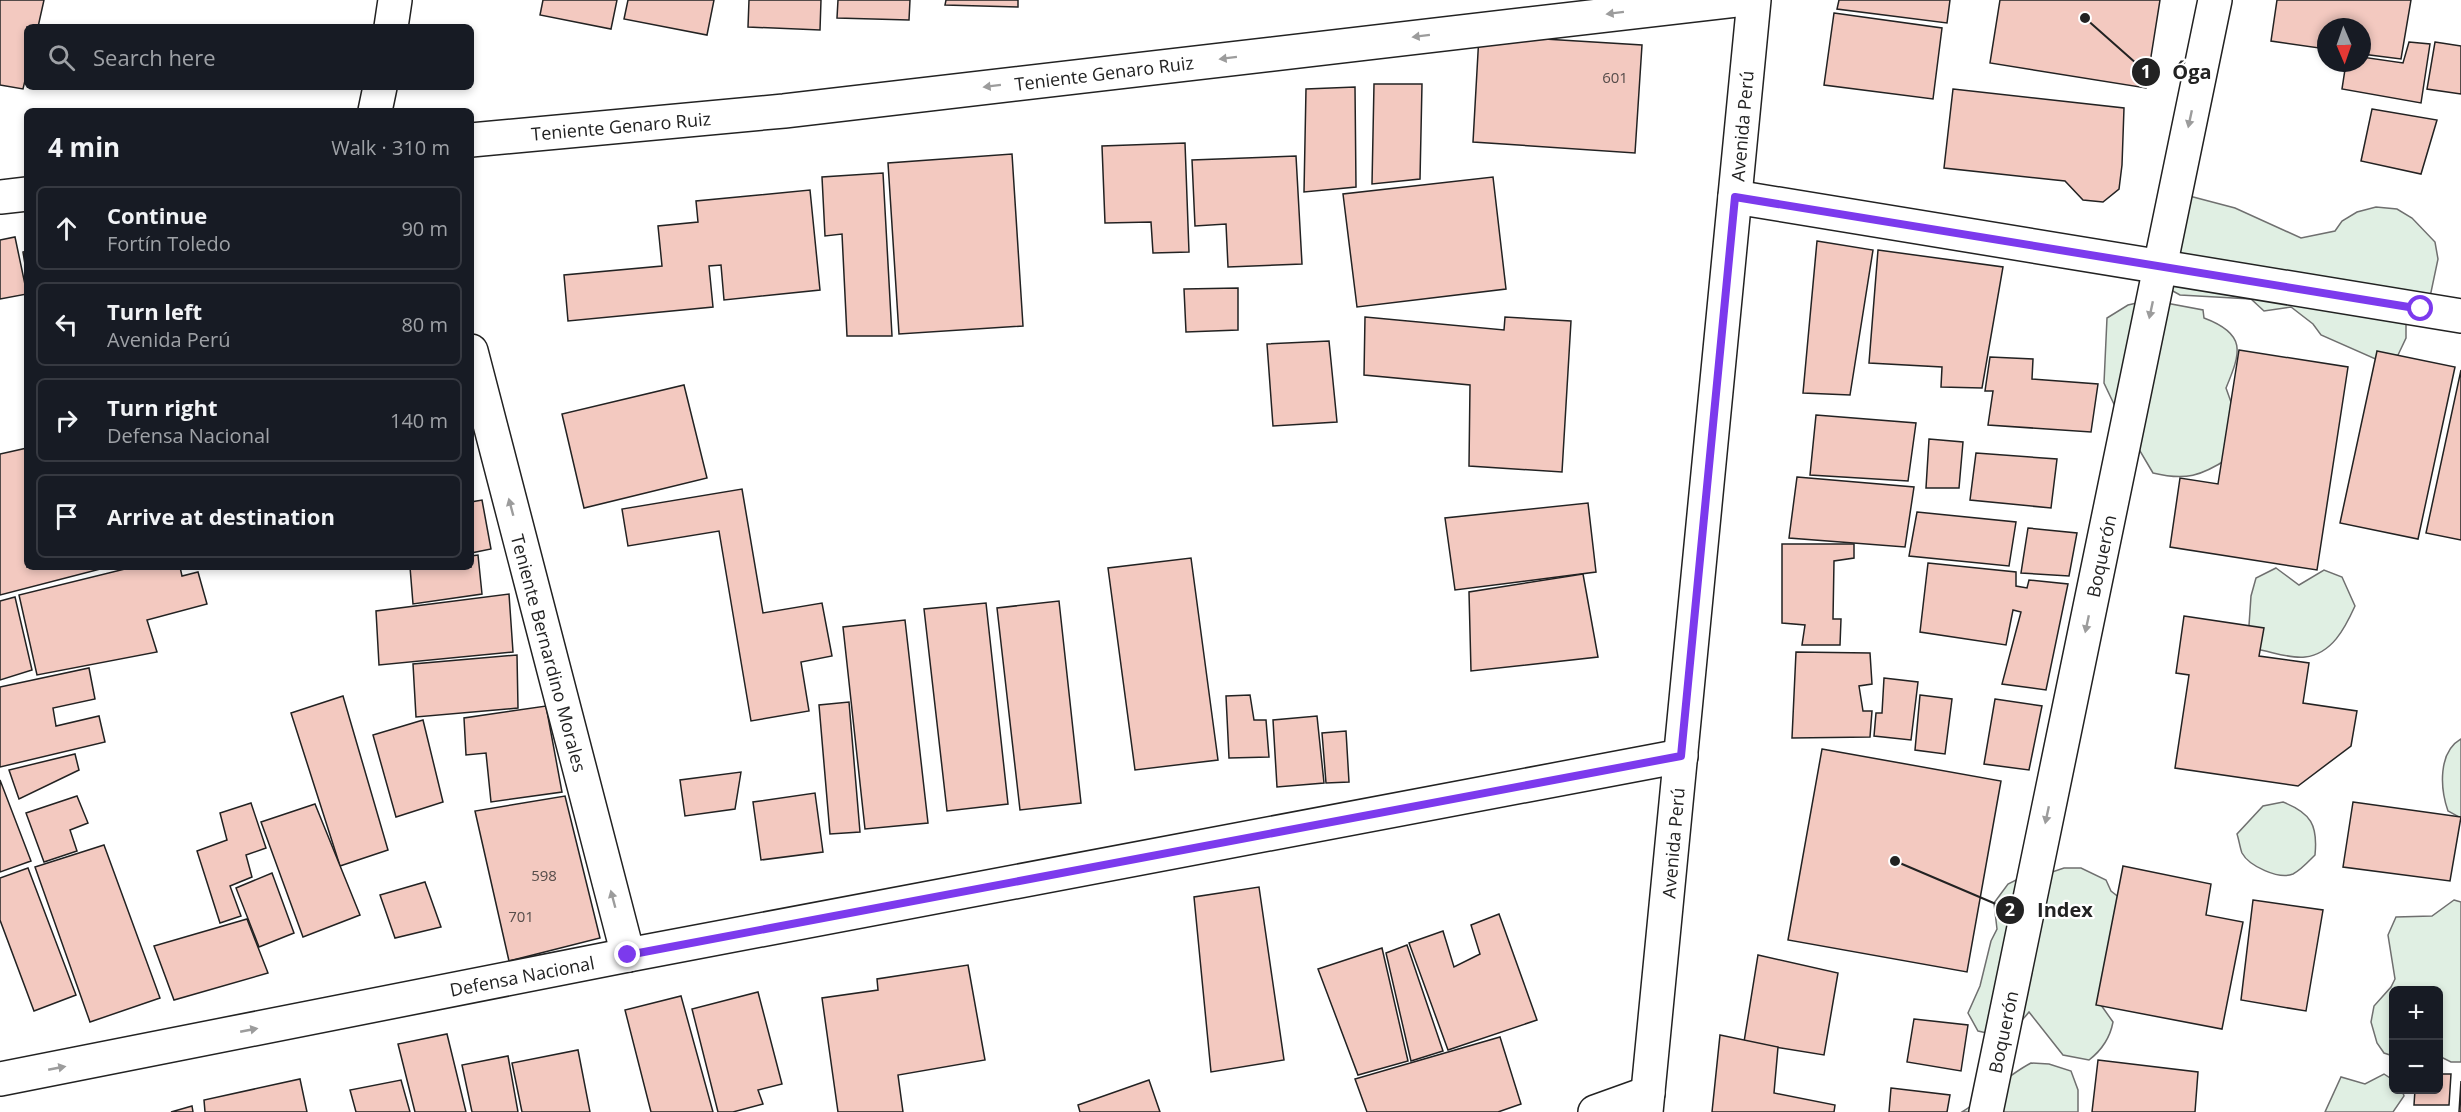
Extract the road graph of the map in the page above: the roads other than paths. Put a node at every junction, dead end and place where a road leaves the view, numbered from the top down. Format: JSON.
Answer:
{"nodes":[{"id":1,"x":395,"y":0,"type":"edge"},
{"id":2,"x":1736,"y":0,"type":"edge"},
{"id":3,"x":1754,"y":0,"type":"edge"},
{"id":4,"x":2215,"y":0,"type":"edge"},
{"id":5,"x":391,"y":24,"type":"edge"},
{"id":6,"x":379,"y":90,"type":"edge"},
{"id":7,"x":376,"y":108,"type":"edge"},
{"id":8,"x":474,"y":140,"type":"edge"},
{"id":9,"x":24,"y":194,"type":"edge"},
{"id":10,"x":0,"y":197,"type":"edge"},
{"id":11,"x":1735,"y":197,"type":"junction"},
{"id":12,"x":2160,"y":267,"type":"junction"},
{"id":13,"x":2461,"y":316,"type":"edge"},
{"id":14,"x":474,"y":363,"type":"edge"},
{"id":15,"x":1681,"y":756,"type":"junction"},
{"id":16,"x":628,"y":955,"type":"junction"},
{"id":17,"x":0,"y":1079,"type":"edge"},
{"id":18,"x":1647,"y":1102,"type":"edge"},
{"id":19,"x":1595,"y":1112,"type":"edge"},
{"id":20,"x":1986,"y":1112,"type":"edge"}],
"edges":[{"from":1,"to":5,"type":"street"},
{"from":2,"to":8,"type":"street","name":"Teniente Genaro Ruiz","one_way":true},
{"from":3,"to":11,"type":"street","name":"Avenida Perú"},
{"from":4,"to":12,"type":"street","name":"Boquerón","one_way":true},
{"from":6,"to":7,"type":"street"},
{"from":9,"to":10,"type":"street"},
{"from":11,"to":12,"type":"street"},
{"from":11,"to":15,"type":"street","name":"Avenida Perú"},
{"from":12,"to":13,"type":"street"},
{"from":12,"to":20,"type":"street","name":"Boquerón","one_way":true},
{"from":16,"to":14,"type":"street","name":"Teniente Bernardino Morales","one_way":true},
{"from":15,"to":16,"type":"street","name":"Defensa Nacional"},
{"from":15,"to":18,"type":"street","name":"Avenida Perú"},
{"from":17,"to":16,"type":"street","name":"Defensa Nacional","one_way":true},
{"from":18,"to":19,"type":"street"}]}
